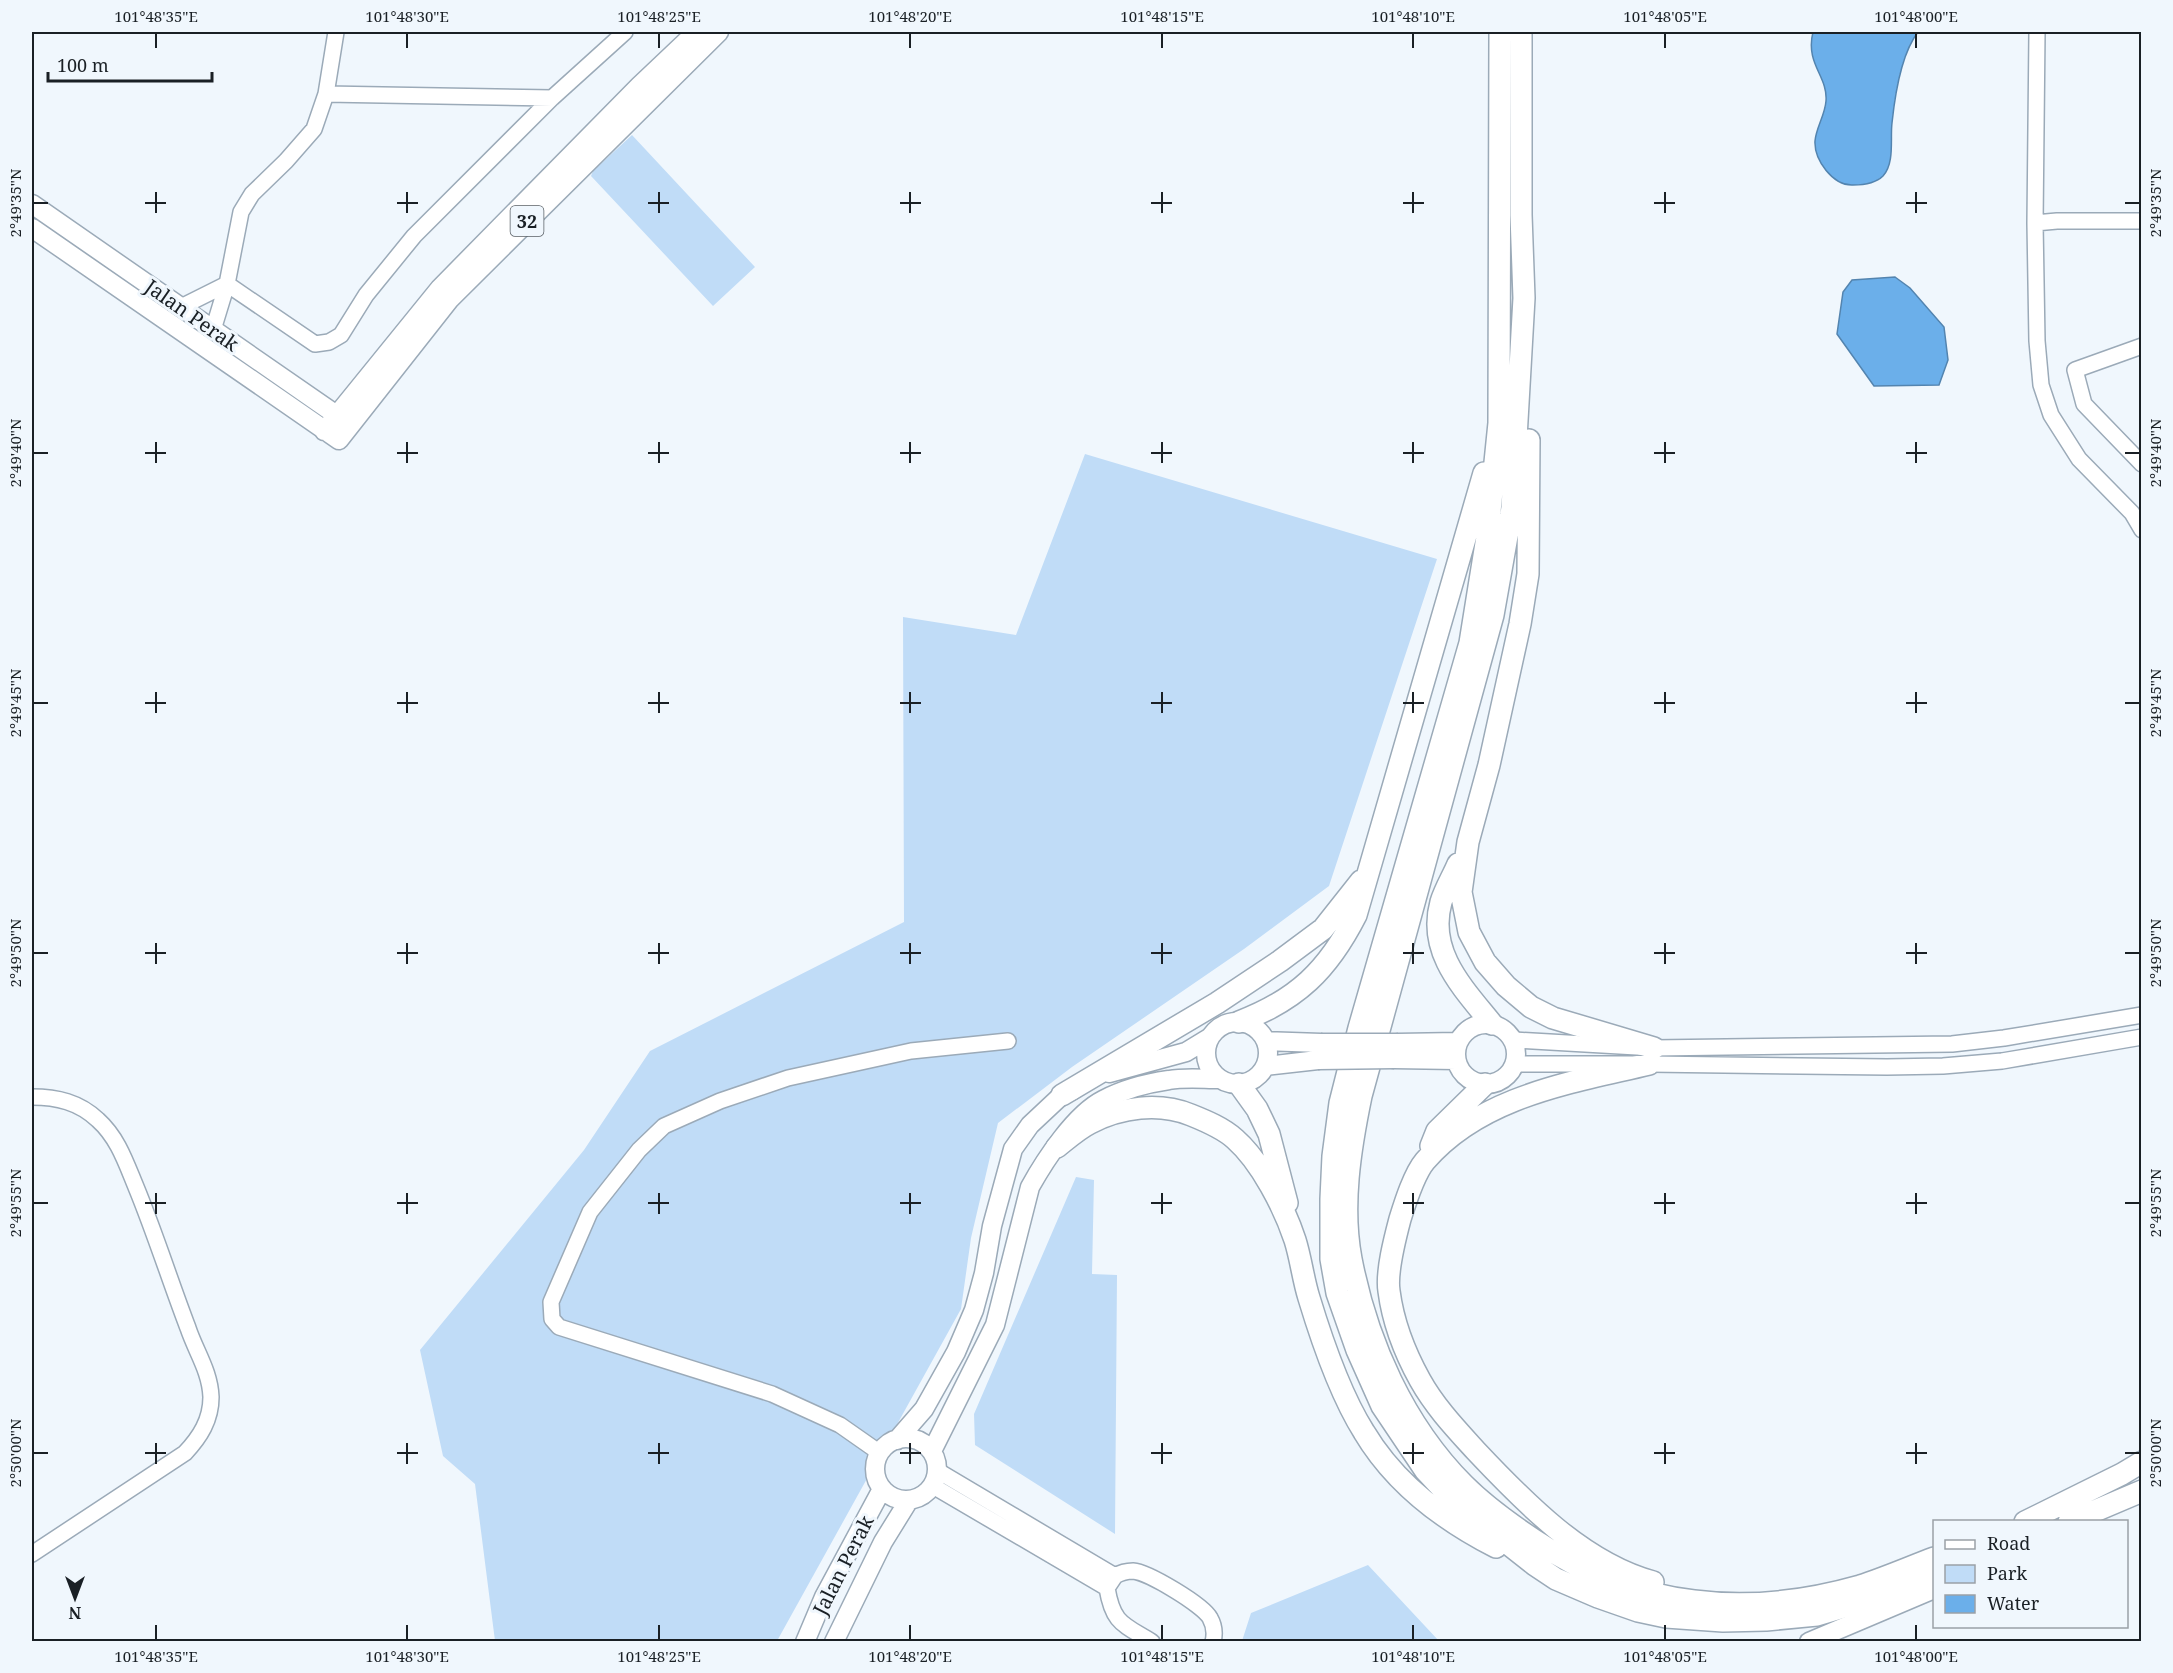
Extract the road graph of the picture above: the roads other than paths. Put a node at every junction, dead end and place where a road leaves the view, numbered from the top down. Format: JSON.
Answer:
{"nodes":[{"id":1,"x":336,"y":32,"type":"edge"},
{"id":2,"x":625,"y":32,"type":"edge"},
{"id":3,"x":696,"y":32,"type":"edge"},
{"id":4,"x":719,"y":32,"type":"edge"},
{"id":5,"x":1500,"y":32,"type":"edge"},
{"id":6,"x":1521,"y":32,"type":"edge"},
{"id":7,"x":2037,"y":32,"type":"edge"},
{"id":8,"x":326,"y":94,"type":"junction"},
{"id":9,"x":552,"y":98,"type":"junction"},
{"id":10,"x":32,"y":204,"type":"edge"},
{"id":11,"x":2142,"y":221,"type":"edge"},
{"id":12,"x":2035,"y":223,"type":"junction"},
{"id":13,"x":32,"y":228,"type":"edge"},
{"id":14,"x":227,"y":284,"type":"junction"},
{"id":15,"x":1524,"y":298,"type":"junction"},
{"id":16,"x":176,"y":304,"type":"junction"},
{"id":17,"x":213,"y":330,"type":"junction"},
{"id":18,"x":179,"y":332,"type":"junction"},
{"id":19,"x":2142,"y":346,"type":"edge"},
{"id":20,"x":344,"y":420,"type":"junction"},
{"id":21,"x":1499,"y":423,"type":"junction"},
{"id":22,"x":2142,"y":464,"type":"edge"},
{"id":23,"x":2142,"y":530,"type":"edge"},
{"id":24,"x":1468,"y":842,"type":"junction"},
{"id":25,"x":1370,"y":869,"type":"junction"},
{"id":26,"x":2142,"y":1015,"type":"edge"},
{"id":27,"x":1239,"y":1022,"type":"junction"},
{"id":28,"x":1492,"y":1024,"type":"junction"},
{"id":29,"x":2142,"y":1037,"type":"edge"},
{"id":30,"x":1209,"y":1038,"type":"junction"},
{"id":31,"x":1514,"y":1040,"type":"junction"},
{"id":32,"x":1008,"y":1041,"type":"dead end"},
{"id":33,"x":1266,"y":1041,"type":"junction"},
{"id":34,"x":1319,"y":1051,"type":"junction"},
{"id":35,"x":1457,"y":1051,"type":"junction"},
{"id":36,"x":1652,"y":1056,"type":"junction"},
{"id":37,"x":1515,"y":1064,"type":"junction"},
{"id":38,"x":1266,"y":1066,"type":"junction"},
{"id":39,"x":1229,"y":1082,"type":"junction"},
{"id":40,"x":1485,"y":1084,"type":"junction"},
{"id":41,"x":1062,"y":1095,"type":"junction"},
{"id":42,"x":32,"y":1097,"type":"edge"},
{"id":43,"x":1057,"y":1147,"type":"junction"},
{"id":44,"x":1423,"y":1162,"type":"junction"},
{"id":45,"x":1295,"y":1239,"type":"junction"},
{"id":46,"x":897,"y":1440,"type":"junction"},
{"id":47,"x":932,"y":1451,"type":"junction"},
{"id":48,"x":880,"y":1453,"type":"junction"},
{"id":49,"x":2142,"y":1462,"type":"edge"},
{"id":50,"x":935,"y":1478,"type":"junction"},
{"id":51,"x":882,"y":1489,"type":"junction"},
{"id":52,"x":2142,"y":1491,"type":"edge"},
{"id":53,"x":909,"y":1500,"type":"junction"},
{"id":54,"x":2027,"y":1520,"type":"edge"},
{"id":55,"x":2071,"y":1520,"type":"edge"},
{"id":56,"x":32,"y":1554,"type":"edge"},
{"id":57,"x":1933,"y":1559,"type":"edge"},
{"id":58,"x":1535,"y":1565,"type":"junction"},
{"id":59,"x":1933,"y":1576,"type":"edge"},
{"id":60,"x":1111,"y":1582,"type":"junction"},
{"id":61,"x":1933,"y":1590,"type":"edge"},
{"id":62,"x":1696,"y":1601,"type":"junction"},
{"id":63,"x":805,"y":1641,"type":"edge"},
{"id":64,"x":834,"y":1641,"type":"edge"},
{"id":65,"x":1152,"y":1641,"type":"edge"},
{"id":66,"x":1213,"y":1641,"type":"edge"},
{"id":67,"x":1809,"y":1641,"type":"edge"}],
"edges":[{"from":1,"to":8,"type":"street"},
{"from":2,"to":9,"type":"street"},
{"from":3,"to":20,"type":"main road","number":"32"},
{"from":4,"to":20,"type":"main road","number":"32"},
{"from":5,"to":21,"type":"highway"},
{"from":6,"to":15,"type":"highway"},
{"from":7,"to":12,"type":"street"},
{"from":8,"to":9,"type":"street"},
{"from":8,"to":14,"type":"street"},
{"from":9,"to":14,"type":"street"},
{"from":10,"to":16,"type":"main road","name":"Jalan Perak"},
{"from":11,"to":12,"type":"street"},
{"from":12,"to":23,"type":"street"},
{"from":13,"to":18,"type":"main road","name":"Jalan Perak"},
{"from":14,"to":16,"type":"street"},
{"from":14,"to":17,"type":"street"},
{"from":15,"to":24,"type":"highway"},
{"from":15,"to":62,"type":"highway"},
{"from":16,"to":17,"type":"main road","name":"Jalan Perak"},
{"from":16,"to":18,"type":"main road"},
{"from":17,"to":20,"type":"main road","name":"Jalan Perak"},
{"from":18,"to":20,"type":"main road","name":"Jalan Perak","number":"32"},
{"from":19,"to":22,"type":"street"},
{"from":21,"to":25,"type":"highway"},
{"from":21,"to":58,"type":"highway"},
{"from":24,"to":28,"type":"highway"},
{"from":24,"to":36,"type":"highway"},
{"from":25,"to":27,"type":"highway"},
{"from":25,"to":41,"type":"highway"},
{"from":26,"to":36,"type":"street"},
{"from":27,"to":30,"type":"main road"},
{"from":27,"to":33,"type":"main road"},
{"from":28,"to":31,"type":"main road"},
{"from":28,"to":35,"type":"main road"},
{"from":29,"to":36,"type":"street"},
{"from":30,"to":39,"type":"main road"},
{"from":30,"to":41,"type":"main road"},
{"from":31,"to":36,"type":"street"},
{"from":31,"to":37,"type":"main road"},
{"from":32,"to":48,"type":"street"},
{"from":33,"to":34,"type":"main road"},
{"from":33,"to":38,"type":"main road"},
{"from":34,"to":35,"type":"main road","bridge":true},
{"from":34,"to":38,"type":"main road"},
{"from":35,"to":40,"type":"main road"},
{"from":36,"to":37,"type":"street"},
{"from":36,"to":44,"type":"highway"},
{"from":37,"to":40,"type":"main road"},
{"from":38,"to":39,"type":"main road"},
{"from":39,"to":43,"type":"main road"},
{"from":39,"to":45,"type":"highway"},
{"from":40,"to":44,"type":"highway"},
{"from":41,"to":46,"type":"main road"},
{"from":42,"to":56,"type":"street"},
{"from":43,"to":45,"type":"highway"},
{"from":43,"to":47,"type":"main road"},
{"from":44,"to":62,"type":"highway"},
{"from":45,"to":58,"type":"highway"},
{"from":46,"to":47,"type":"main road"},
{"from":46,"to":48,"type":"main road"},
{"from":47,"to":50,"type":"main road"},
{"from":48,"to":51,"type":"main road"},
{"from":49,"to":54,"type":"highway"},
{"from":50,"to":53,"type":"main road"},
{"from":50,"to":60,"type":"street"},
{"from":51,"to":53,"type":"main road"},
{"from":51,"to":63,"type":"main road","name":"Jalan Perak"},
{"from":52,"to":55,"type":"highway"},
{"from":53,"to":64,"type":"main road","name":"Jalan Perak"},
{"from":57,"to":62,"type":"highway"},
{"from":58,"to":59,"type":"highway"},
{"from":60,"to":65,"type":"street"},
{"from":60,"to":66,"type":"street"},
{"from":61,"to":67,"type":"main road"}]}
